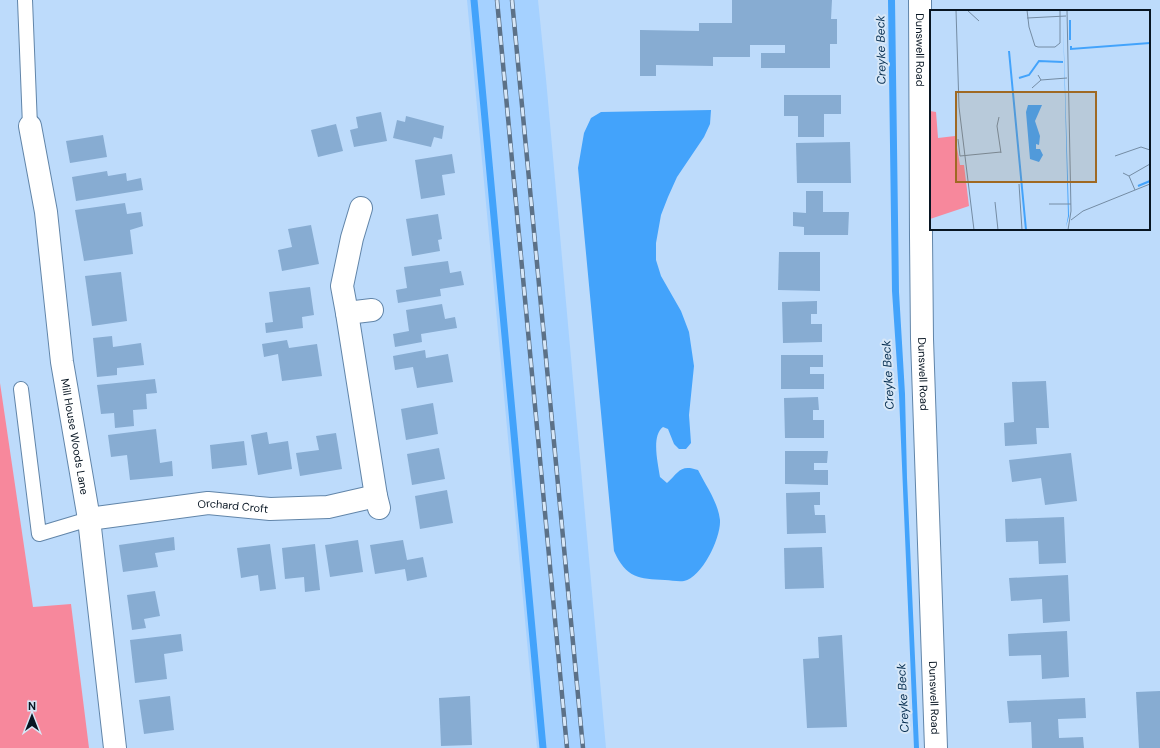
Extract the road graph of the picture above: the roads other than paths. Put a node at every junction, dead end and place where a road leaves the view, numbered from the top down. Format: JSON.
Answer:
{"nodes":[{"id":1,"x":25,"y":0,"type":"edge"},
{"id":2,"x":920,"y":0,"type":"edge"},
{"id":3,"x":30,"y":126,"type":"joint"},
{"id":4,"x":361,"y":208,"type":"dead end"},
{"id":5,"x":372,"y":310,"type":"dead end"},
{"id":6,"x":347,"y":313,"type":"junction"},
{"id":7,"x":21,"y":389,"type":"dead end"},
{"id":8,"x":89,"y":519,"type":"junction"},
{"id":9,"x":115,"y":748,"type":"edge"},
{"id":10,"x":936,"y":748,"type":"edge"}],
"edges":[{"from":1,"to":3,"type":"lane"},
{"from":2,"to":10,"type":"street","name":"Dunswell Road"},
{"from":3,"to":8,"type":"street","name":"Mill House Woods Lane"},
{"from":4,"to":6,"type":"street","name":"Orchard Croft"},
{"from":5,"to":6,"type":"street"},
{"from":6,"to":8,"type":"street","name":"Orchard Croft"},
{"from":7,"to":8,"type":"lane"},
{"from":8,"to":9,"type":"street","name":"Mill House Woods Lane"}]}
